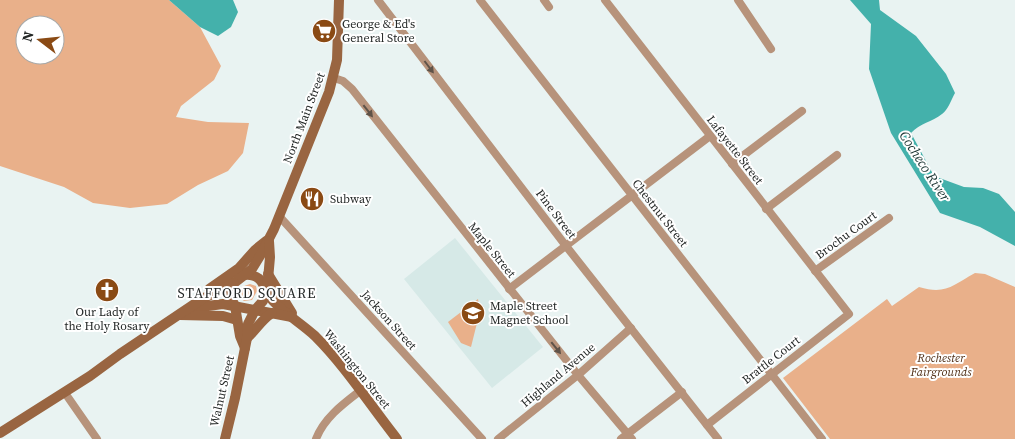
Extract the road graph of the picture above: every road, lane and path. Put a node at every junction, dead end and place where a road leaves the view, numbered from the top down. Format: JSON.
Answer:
{"nodes":[{"id":1,"x":339,"y":0,"type":"edge"},
{"id":2,"x":378,"y":0,"type":"edge"},
{"id":3,"x":480,"y":0,"type":"edge"},
{"id":4,"x":544,"y":0,"type":"edge"},
{"id":5,"x":605,"y":0,"type":"edge"},
{"id":6,"x":738,"y":0,"type":"edge"},
{"id":7,"x":549,"y":7,"type":"dead end"},
{"id":8,"x":771,"y":49,"type":"dead end"},
{"id":9,"x":334,"y":78,"type":"junction"},
{"id":10,"x":802,"y":111,"type":"dead end"},
{"id":11,"x":710,"y":136,"type":"junction"},
{"id":12,"x":837,"y":155,"type":"dead end"},
{"id":13,"x":732,"y":164,"type":"junction"},
{"id":14,"x":632,"y":195,"type":"junction"},
{"id":15,"x":766,"y":209,"type":"junction"},
{"id":16,"x":279,"y":216,"type":"junction"},
{"id":17,"x":889,"y":218,"type":"dead end"},
{"id":18,"x":269,"y":239,"type":"junction"},
{"id":19,"x":566,"y":246,"type":"junction"},
{"id":20,"x":815,"y":271,"type":"junction"},
{"id":21,"x":268,"y":274,"type":"junction"},
{"id":22,"x":244,"y":275,"type":"junction"},
{"id":23,"x":234,"y":283,"type":"junction"},
{"id":24,"x":509,"y":288,"type":"junction"},
{"id":25,"x":267,"y":291,"type":"junction"},
{"id":26,"x":193,"y":306,"type":"junction"},
{"id":27,"x":235,"y":306,"type":"junction"},
{"id":28,"x":254,"y":310,"type":"junction"},
{"id":29,"x":272,"y":313,"type":"junction"},
{"id":30,"x":849,"y":314,"type":"joint"},
{"id":31,"x":180,"y":315,"type":"junction"},
{"id":32,"x":295,"y":318,"type":"junction"},
{"id":33,"x":237,"y":320,"type":"junction"},
{"id":34,"x":631,"y":328,"type":"junction"},
{"id":35,"x":247,"y":338,"type":"junction"},
{"id":36,"x":245,"y":348,"type":"junction"},
{"id":37,"x":771,"y":373,"type":"junction"},
{"id":38,"x":578,"y":375,"type":"junction"},
{"id":39,"x":360,"y":391,"type":"junction"},
{"id":40,"x":682,"y":392,"type":"junction"},
{"id":41,"x":65,"y":393,"type":"junction"},
{"id":42,"x":707,"y":425,"type":"junction"},
{"id":43,"x":0,"y":433,"type":"edge"},
{"id":44,"x":630,"y":436,"type":"edge"},
{"id":45,"x":98,"y":439,"type":"edge"},
{"id":46,"x":224,"y":439,"type":"edge"},
{"id":47,"x":316,"y":439,"type":"edge"},
{"id":48,"x":397,"y":439,"type":"edge"},
{"id":49,"x":482,"y":439,"type":"edge"},
{"id":50,"x":498,"y":439,"type":"edge"},
{"id":51,"x":621,"y":439,"type":"edge"},
{"id":52,"x":718,"y":439,"type":"edge"},
{"id":53,"x":822,"y":439,"type":"edge"}],
"edges":[{"from":1,"to":9,"type":"main road","name":"North Main Street"},
{"from":2,"to":19,"type":"street","name":"Pine Street","one_way":true},
{"from":3,"to":14,"type":"street","name":"Chestnut Street"},
{"from":4,"to":7,"type":"street"},
{"from":5,"to":11,"type":"street","name":"Lafayette Street"},
{"from":6,"to":8,"type":"street"},
{"from":9,"to":16,"type":"main road","name":"North Main Street"},
{"from":9,"to":24,"type":"street","name":"Maple Street","one_way":true},
{"from":10,"to":13,"type":"street"},
{"from":11,"to":13,"type":"street","name":"Lafayette Street"},
{"from":11,"to":14,"type":"street"},
{"from":12,"to":15,"type":"street"},
{"from":13,"to":15,"type":"street","name":"Lafayette Street"},
{"from":14,"to":19,"type":"street"},
{"from":14,"to":37,"type":"street","name":"Chestnut Street"},
{"from":15,"to":20,"type":"street","name":"Lafayette Street"},
{"from":16,"to":18,"type":"main road","name":"North Main Street"},
{"from":16,"to":49,"type":"street","name":"Jackson Street"},
{"from":17,"to":20,"type":"street","name":"Brochu Court"},
{"from":18,"to":21,"type":"main road","name":"North Main Street"},
{"from":18,"to":22,"type":"main road","name":"North Main Street"},
{"from":18,"to":26,"type":"main road","name":"North Main Street"},
{"from":19,"to":24,"type":"street"},
{"from":19,"to":34,"type":"street","name":"Pine Street"},
{"from":20,"to":30,"type":"street","name":"Lafayette Street"},
{"from":21,"to":25,"type":"main road","name":"North Main Street"},
{"from":21,"to":32,"type":"main road"},
{"from":22,"to":23,"type":"main road"},
{"from":22,"to":25,"type":"main road"},
{"from":23,"to":26,"type":"main road","name":"North Main Street"},
{"from":23,"to":27,"type":"main road"},
{"from":24,"to":38,"type":"street","name":"Maple Street","one_way":true},
{"from":25,"to":28,"type":"main road"},
{"from":25,"to":32,"type":"main road","name":"Washington Street"},
{"from":26,"to":27,"type":"main road","name":"North Main Street"},
{"from":26,"to":31,"type":"main road","name":"North Main Street"},
{"from":27,"to":28,"type":"main road"},
{"from":27,"to":33,"type":"main road","name":"Walnut Street"},
{"from":28,"to":29,"type":"main road","name":"Washington Street"},
{"from":28,"to":35,"type":"main road","name":"Walnut Street"},
{"from":29,"to":32,"type":"main road","name":"Washington Street"},
{"from":29,"to":35,"type":"main road"},
{"from":30,"to":37,"type":"street","name":"Brattle Court"},
{"from":31,"to":33,"type":"main road"},
{"from":31,"to":41,"type":"main road","name":"North Main Street"},
{"from":32,"to":39,"type":"main road","name":"Washington Street"},
{"from":33,"to":36,"type":"main road","name":"Walnut Street"},
{"from":34,"to":38,"type":"street","name":"Highland Avenue"},
{"from":34,"to":40,"type":"street","name":"Pine Street"},
{"from":35,"to":36,"type":"main road","name":"Walnut Street"},
{"from":36,"to":46,"type":"main road","name":"Walnut Street"},
{"from":37,"to":42,"type":"street","name":"Brattle Court"},
{"from":37,"to":53,"type":"street","name":"Chestnut Street"},
{"from":38,"to":44,"type":"street","name":"Maple Street"},
{"from":38,"to":50,"type":"street","name":"Highland Avenue"},
{"from":39,"to":47,"type":"street"},
{"from":39,"to":48,"type":"main road","name":"Washington Street"},
{"from":40,"to":42,"type":"street","name":"Pine Street"},
{"from":40,"to":44,"type":"street"},
{"from":41,"to":43,"type":"main road","name":"North Main Street"},
{"from":41,"to":45,"type":"street"},
{"from":42,"to":52,"type":"street","name":"Pine Street"},
{"from":44,"to":51,"type":"street"}]}
